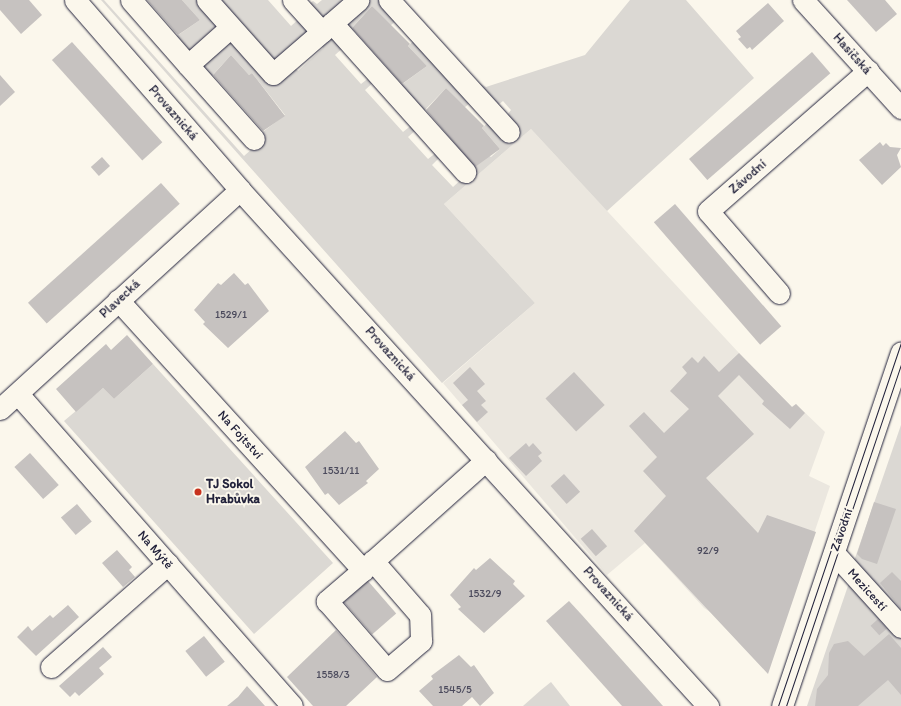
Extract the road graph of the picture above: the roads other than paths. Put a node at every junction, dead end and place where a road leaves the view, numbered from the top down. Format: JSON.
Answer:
{"nodes":[{"id":1,"x":75,"y":0,"type":"edge"},
{"id":2,"x":130,"y":0,"type":"edge"},
{"id":3,"x":206,"y":0,"type":"edge"},
{"id":4,"x":293,"y":0,"type":"edge"},
{"id":5,"x":358,"y":0,"type":"edge"},
{"id":6,"x":389,"y":0,"type":"edge"},
{"id":7,"x":803,"y":0,"type":"edge"},
{"id":8,"x":231,"y":27,"type":"junction"},
{"id":9,"x":327,"y":28,"type":"junction"},
{"id":10,"x":188,"y":65,"type":"junction"},
{"id":11,"x":868,"y":71,"type":"junction"},
{"id":12,"x":901,"y":108,"type":"edge"},
{"id":13,"x":509,"y":132,"type":"dead end"},
{"id":14,"x":254,"y":139,"type":"dead end"},
{"id":15,"x":465,"y":172,"type":"dead end"},
{"id":16,"x":240,"y":190,"type":"junction"},
{"id":17,"x":779,"y":293,"type":"dead end"},
{"id":18,"x":118,"y":300,"type":"junction"},
{"id":19,"x":900,"y":358,"type":"edge"},
{"id":20,"x":18,"y":394,"type":"junction"},
{"id":21,"x":0,"y":409,"type":"edge"},
{"id":22,"x":486,"y":460,"type":"junction"},
{"id":23,"x":834,"y":553,"type":"junction"},
{"id":24,"x":168,"y":564,"type":"junction"},
{"id":25,"x":368,"y":565,"type":"junction"},
{"id":26,"x":901,"y":627,"type":"edge"},
{"id":27,"x":51,"y":667,"type":"dead end"},
{"id":28,"x":292,"y":706,"type":"edge"},
{"id":29,"x":708,"y":706,"type":"edge"},
{"id":30,"x":782,"y":706,"type":"edge"}],
"edges":[{"from":1,"to":16,"type":"street","name":"Provaznická"},
{"from":2,"to":10,"type":"street"},
{"from":3,"to":8,"type":"street"},
{"from":4,"to":9,"type":"street"},
{"from":5,"to":9,"type":"street"},
{"from":6,"to":13,"type":"street"},
{"from":7,"to":11,"type":"street","name":"Hasičská"},
{"from":8,"to":9,"type":"street"},
{"from":8,"to":10,"type":"street"},
{"from":9,"to":15,"type":"street"},
{"from":10,"to":14,"type":"street"},
{"from":11,"to":12,"type":"street","name":"Hasičská"},
{"from":11,"to":17,"type":"street","name":"Závodní"},
{"from":16,"to":18,"type":"street","name":"Plavecká"},
{"from":16,"to":22,"type":"street","name":"Provaznická"},
{"from":18,"to":20,"type":"street","name":"Plavecká"},
{"from":18,"to":25,"type":"street","name":"Na Fojtství"},
{"from":19,"to":23,"type":"street","name":"Závodní"},
{"from":20,"to":21,"type":"street","name":"Plavecká"},
{"from":20,"to":24,"type":"street","name":"Na Mýtě"},
{"from":22,"to":25,"type":"street"},
{"from":22,"to":29,"type":"street","name":"Provaznická"},
{"from":23,"to":26,"type":"street","name":"Mezicestí"},
{"from":23,"to":30,"type":"street","name":"Závodní"},
{"from":24,"to":27,"type":"street"},
{"from":24,"to":28,"type":"street","name":"Na Mýtě"},
{"from":25,"to":25,"type":"street","name":"Na Fojtství"}]}
